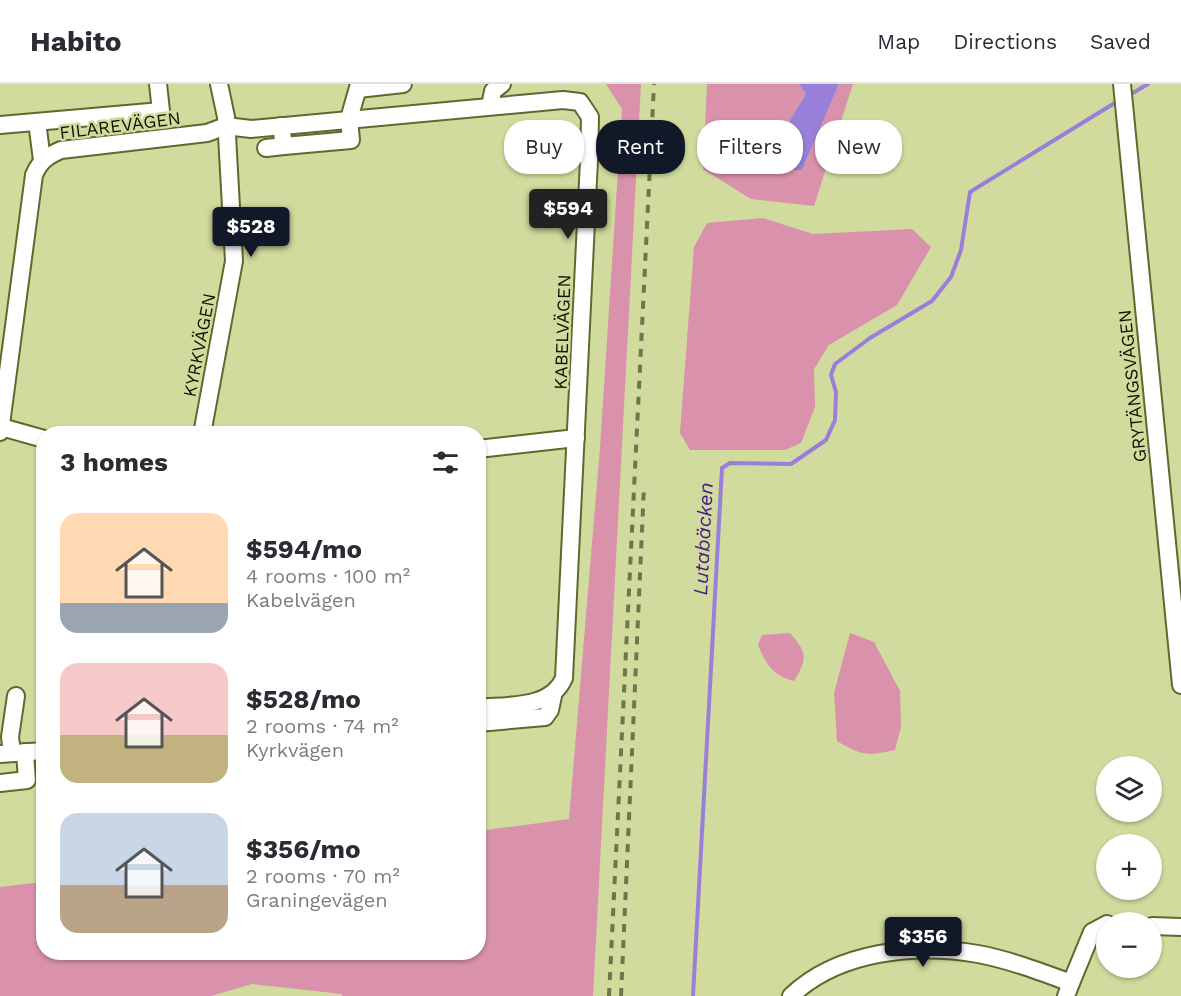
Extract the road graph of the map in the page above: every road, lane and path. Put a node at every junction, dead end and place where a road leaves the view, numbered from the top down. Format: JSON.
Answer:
{"nodes":[{"id":1,"x":158,"y":84,"type":"edge"},
{"id":2,"x":219,"y":84,"type":"edge"},
{"id":3,"x":404,"y":84,"type":"edge"},
{"id":4,"x":502,"y":84,"type":"edge"},
{"id":5,"x":1122,"y":84,"type":"edge"},
{"id":6,"x":359,"y":86,"type":"edge"},
{"id":7,"x":490,"y":106,"type":"junction"},
{"id":8,"x":161,"y":111,"type":"junction"},
{"id":9,"x":349,"y":119,"type":"junction"},
{"id":10,"x":37,"y":122,"type":"junction"},
{"id":11,"x":0,"y":125,"type":"edge"},
{"id":12,"x":226,"y":126,"type":"junction"},
{"id":13,"x":281,"y":126,"type":"junction"},
{"id":14,"x":164,"y":139,"type":"junction"},
{"id":15,"x":284,"y":146,"type":"junction"},
{"id":16,"x":266,"y":148,"type":"dead end"},
{"id":17,"x":42,"y":160,"type":"junction"},
{"id":18,"x":203,"y":426,"type":"edge"},
{"id":19,"x":1,"y":427,"type":"edge"},
{"id":20,"x":0,"y":432,"type":"edge"},
{"id":21,"x":36,"y":437,"type":"edge"},
{"id":22,"x":575,"y":446,"type":"junction"},
{"id":23,"x":486,"y":449,"type":"edge"},
{"id":24,"x":1181,"y":685,"type":"edge"},
{"id":25,"x":16,"y":696,"type":"dead end"},
{"id":26,"x":553,"y":696,"type":"junction"},
{"id":27,"x":486,"y":707,"type":"edge"},
{"id":28,"x":486,"y":722,"type":"edge"},
{"id":29,"x":36,"y":752,"type":"edge"},
{"id":30,"x":12,"y":753,"type":"edge"},
{"id":31,"x":0,"y":783,"type":"edge"},
{"id":32,"x":1162,"y":926,"type":"edge"},
{"id":33,"x":1181,"y":927,"type":"edge"},
{"id":34,"x":1096,"y":930,"type":"edge"},
{"id":35,"x":1069,"y":989,"type":"edge"},
{"id":36,"x":791,"y":996,"type":"edge"}],
"edges":[{"from":1,"to":8,"type":"street"},
{"from":2,"to":12,"type":"street","name":"KYRKVÄGEN"},
{"from":3,"to":6,"type":"street"},
{"from":4,"to":7,"type":"street"},
{"from":5,"to":24,"type":"street","name":"GRYTÄNGSVÄGEN"},
{"from":6,"to":9,"type":"street"},
{"from":7,"to":9,"type":"street","name":"KABELVÄGEN"},
{"from":7,"to":22,"type":"street","name":"KABELVÄGEN"},
{"from":8,"to":10,"type":"street"},
{"from":8,"to":14,"type":"street"},
{"from":9,"to":13,"type":"street","name":"KABELVÄGEN"},
{"from":9,"to":15,"type":"street"},
{"from":10,"to":11,"type":"street"},
{"from":10,"to":17,"type":"street"},
{"from":12,"to":13,"type":"street","name":"KABELVÄGEN"},
{"from":12,"to":14,"type":"street","name":"FILAREVÄGEN"},
{"from":12,"to":18,"type":"street","name":"KYRKVÄGEN"},
{"from":13,"to":15,"type":"street"},
{"from":14,"to":17,"type":"street","name":"FILAREVÄGEN"},
{"from":15,"to":16,"type":"street"},
{"from":17,"to":19,"type":"street","name":"FILAREVÄGEN"},
{"from":19,"to":20,"type":"street","name":"FILAREVÄGEN"},
{"from":19,"to":21,"type":"street"},
{"from":22,"to":23,"type":"street"},
{"from":22,"to":26,"type":"street","name":"KABELVÄGEN"},
{"from":25,"to":30,"type":"street"},
{"from":26,"to":27,"type":"street"},
{"from":26,"to":28,"type":"street","name":"KABELVÄGEN"},
{"from":29,"to":30,"type":"street"},
{"from":30,"to":31,"type":"street"},
{"from":32,"to":33,"type":"street"},
{"from":34,"to":35,"type":"street"},
{"from":35,"to":36,"type":"street"}]}
